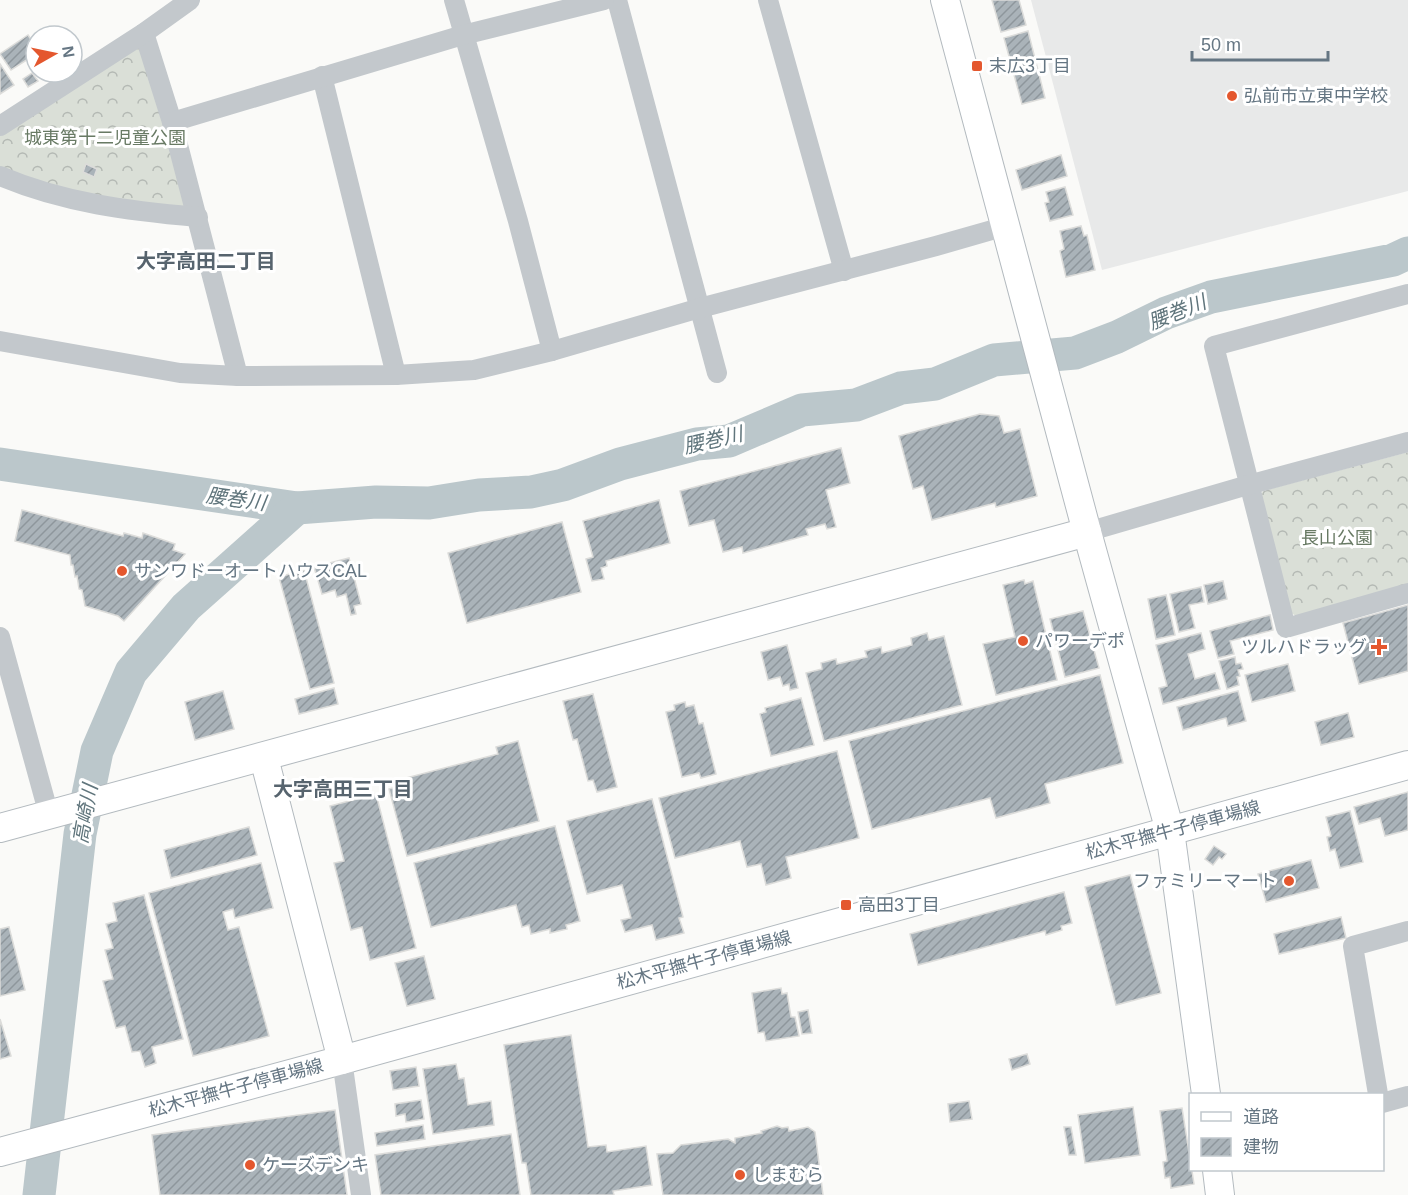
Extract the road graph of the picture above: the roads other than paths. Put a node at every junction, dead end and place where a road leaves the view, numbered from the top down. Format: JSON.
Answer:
{"nodes":[{"id":1,"x":190,"y":0,"type":"edge"},
{"id":2,"x":454,"y":0,"type":"edge"},
{"id":3,"x":604,"y":0,"type":"edge"},
{"id":4,"x":617,"y":0,"type":"edge"},
{"id":5,"x":768,"y":0,"type":"edge"},
{"id":6,"x":945,"y":0,"type":"edge"},
{"id":7,"x":144,"y":33,"type":"junction"},
{"id":8,"x":463,"y":35,"type":"junction"},
{"id":9,"x":322,"y":76,"type":"junction"},
{"id":10,"x":172,"y":122,"type":"junction"},
{"id":11,"x":0,"y":126,"type":"edge"},
{"id":12,"x":0,"y":176,"type":"edge"},
{"id":13,"x":198,"y":217,"type":"junction"},
{"id":14,"x":1006,"y":226,"type":"junction"},
{"id":15,"x":844,"y":271,"type":"junction"},
{"id":16,"x":1408,"y":294,"type":"edge"},
{"id":17,"x":700,"y":308,"type":"junction"},
{"id":18,"x":0,"y":341,"type":"edge"},
{"id":19,"x":552,"y":351,"type":"junction"},
{"id":20,"x":717,"y":373,"type":"dead end"},
{"id":21,"x":396,"y":375,"type":"junction"},
{"id":22,"x":238,"y":376,"type":"junction"},
{"id":23,"x":1408,"y":442,"type":"edge"},
{"id":24,"x":1248,"y":485,"type":"junction"},
{"id":25,"x":1087,"y":532,"type":"junction"},
{"id":26,"x":1408,"y":593,"type":"edge"},
{"id":27,"x":0,"y":637,"type":"edge"},
{"id":28,"x":264,"y":758,"type":"junction"},
{"id":29,"x":1408,"y":765,"type":"edge"},
{"id":30,"x":57,"y":813,"type":"junction"},
{"id":31,"x":0,"y":828,"type":"edge"},
{"id":32,"x":1170,"y":831,"type":"junction"},
{"id":33,"x":1408,"y":931,"type":"edge"},
{"id":34,"x":342,"y":1060,"type":"junction"},
{"id":35,"x":1206,"y":1093,"type":"edge"},
{"id":36,"x":1378,"y":1093,"type":"edge"},
{"id":37,"x":1408,"y":1096,"type":"edge"},
{"id":38,"x":1384,"y":1103,"type":"edge"},
{"id":39,"x":9,"y":1149,"type":"edge"},
{"id":40,"x":1217,"y":1171,"type":"edge"},
{"id":41,"x":361,"y":1195,"type":"edge"},
{"id":42,"x":1220,"y":1195,"type":"edge"}],
"edges":[{"from":1,"to":7,"type":"street"},
{"from":2,"to":8,"type":"street"},
{"from":3,"to":8,"type":"street"},
{"from":4,"to":17,"type":"street"},
{"from":5,"to":15,"type":"street"},
{"from":6,"to":14,"type":"street"},
{"from":7,"to":10,"type":"street"},
{"from":7,"to":11,"type":"street"},
{"from":8,"to":9,"type":"street"},
{"from":8,"to":19,"type":"street"},
{"from":9,"to":10,"type":"street"},
{"from":9,"to":21,"type":"street"},
{"from":10,"to":13,"type":"street"},
{"from":12,"to":13,"type":"street"},
{"from":13,"to":22,"type":"street"},
{"from":14,"to":15,"type":"street"},
{"from":14,"to":25,"type":"street"},
{"from":15,"to":17,"type":"street"},
{"from":16,"to":24,"type":"street"},
{"from":17,"to":19,"type":"street"},
{"from":17,"to":20,"type":"street"},
{"from":18,"to":22,"type":"street"},
{"from":19,"to":21,"type":"street"},
{"from":21,"to":22,"type":"street"},
{"from":23,"to":24,"type":"street"},
{"from":24,"to":25,"type":"street"},
{"from":24,"to":26,"type":"street"},
{"from":25,"to":28,"type":"street"},
{"from":25,"to":32,"type":"street"},
{"from":27,"to":30,"type":"street"},
{"from":28,"to":30,"type":"street"},
{"from":28,"to":34,"type":"street"},
{"from":29,"to":32,"type":"street","name":"松木平撫牛子停車場線"},
{"from":30,"to":31,"type":"street"},
{"from":32,"to":34,"type":"street","name":"松木平撫牛子停車場線"},
{"from":32,"to":35,"type":"street"},
{"from":33,"to":36,"type":"street"},
{"from":34,"to":39,"type":"street","name":"松木平撫牛子停車場線"},
{"from":34,"to":41,"type":"street"},
{"from":37,"to":38,"type":"street"},
{"from":40,"to":42,"type":"street"}]}
